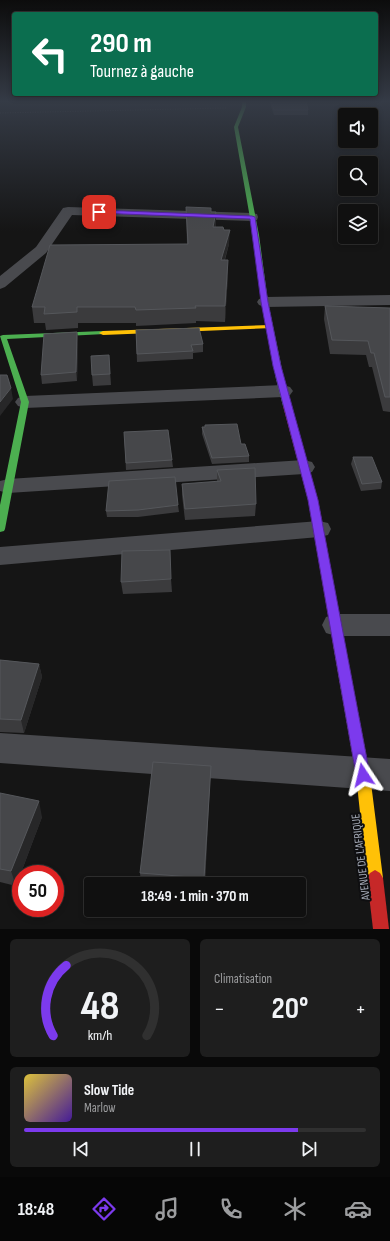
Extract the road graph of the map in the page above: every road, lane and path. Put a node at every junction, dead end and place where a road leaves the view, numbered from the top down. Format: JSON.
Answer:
{"nodes":[{"id":1,"x":239,"y":144,"type":"edge"},
{"id":2,"x":252,"y":217,"type":"junction"},
{"id":3,"x":0,"y":284,"type":"edge"},
{"id":4,"x":390,"y":300,"type":"edge"},
{"id":5,"x":265,"y":302,"type":"junction"},
{"id":6,"x":270,"y":327,"type":"junction"},
{"id":7,"x":283,"y":391,"type":"junction"},
{"id":8,"x":25,"y":402,"type":"junction"},
{"id":9,"x":304,"y":467,"type":"junction"},
{"id":10,"x":8,"y":486,"type":"junction"},
{"id":11,"x":0,"y":528,"type":"edge"},
{"id":12,"x":319,"y":529,"type":"junction"},
{"id":13,"x":0,"y":556,"type":"edge"},
{"id":14,"x":336,"y":625,"type":"junction"},
{"id":15,"x":390,"y":625,"type":"edge"},
{"id":16,"x":0,"y":748,"type":"edge"},
{"id":17,"x":377,"y":775,"type":"edge"},
{"id":18,"x":381,"y":929,"type":"edge"}],
"edges":[{"from":1,"to":2,"type":"main road","name":"AVENUE DE L'AFRIQUE"},
{"from":2,"to":3,"type":"street"},
{"from":2,"to":5,"type":"main road","name":"AVENUE DE L'AFRIQUE"},
{"from":4,"to":5,"type":"street"},
{"from":5,"to":6,"type":"main road","name":"AVENUE DE L'AFRIQUE"},
{"from":6,"to":7,"type":"main road","name":"AVENUE DE L'AFRIQUE"},
{"from":6,"to":8,"type":"main road"},
{"from":7,"to":8,"type":"street"},
{"from":7,"to":9,"type":"main road","name":"AVENUE DE L'AFRIQUE"},
{"from":8,"to":10,"type":"main road"},
{"from":9,"to":10,"type":"street"},
{"from":9,"to":12,"type":"main road","name":"AVENUE DE L'AFRIQUE"},
{"from":10,"to":11,"type":"main road"},
{"from":12,"to":13,"type":"street"},
{"from":12,"to":14,"type":"main road","name":"AVENUE DE L'AFRIQUE"},
{"from":14,"to":15,"type":"street"},
{"from":14,"to":17,"type":"main road","name":"AVENUE DE L'AFRIQUE"},
{"from":16,"to":17,"type":"street"},
{"from":17,"to":18,"type":"main road","name":"AVENUE DE L'AFRIQUE"}]}
